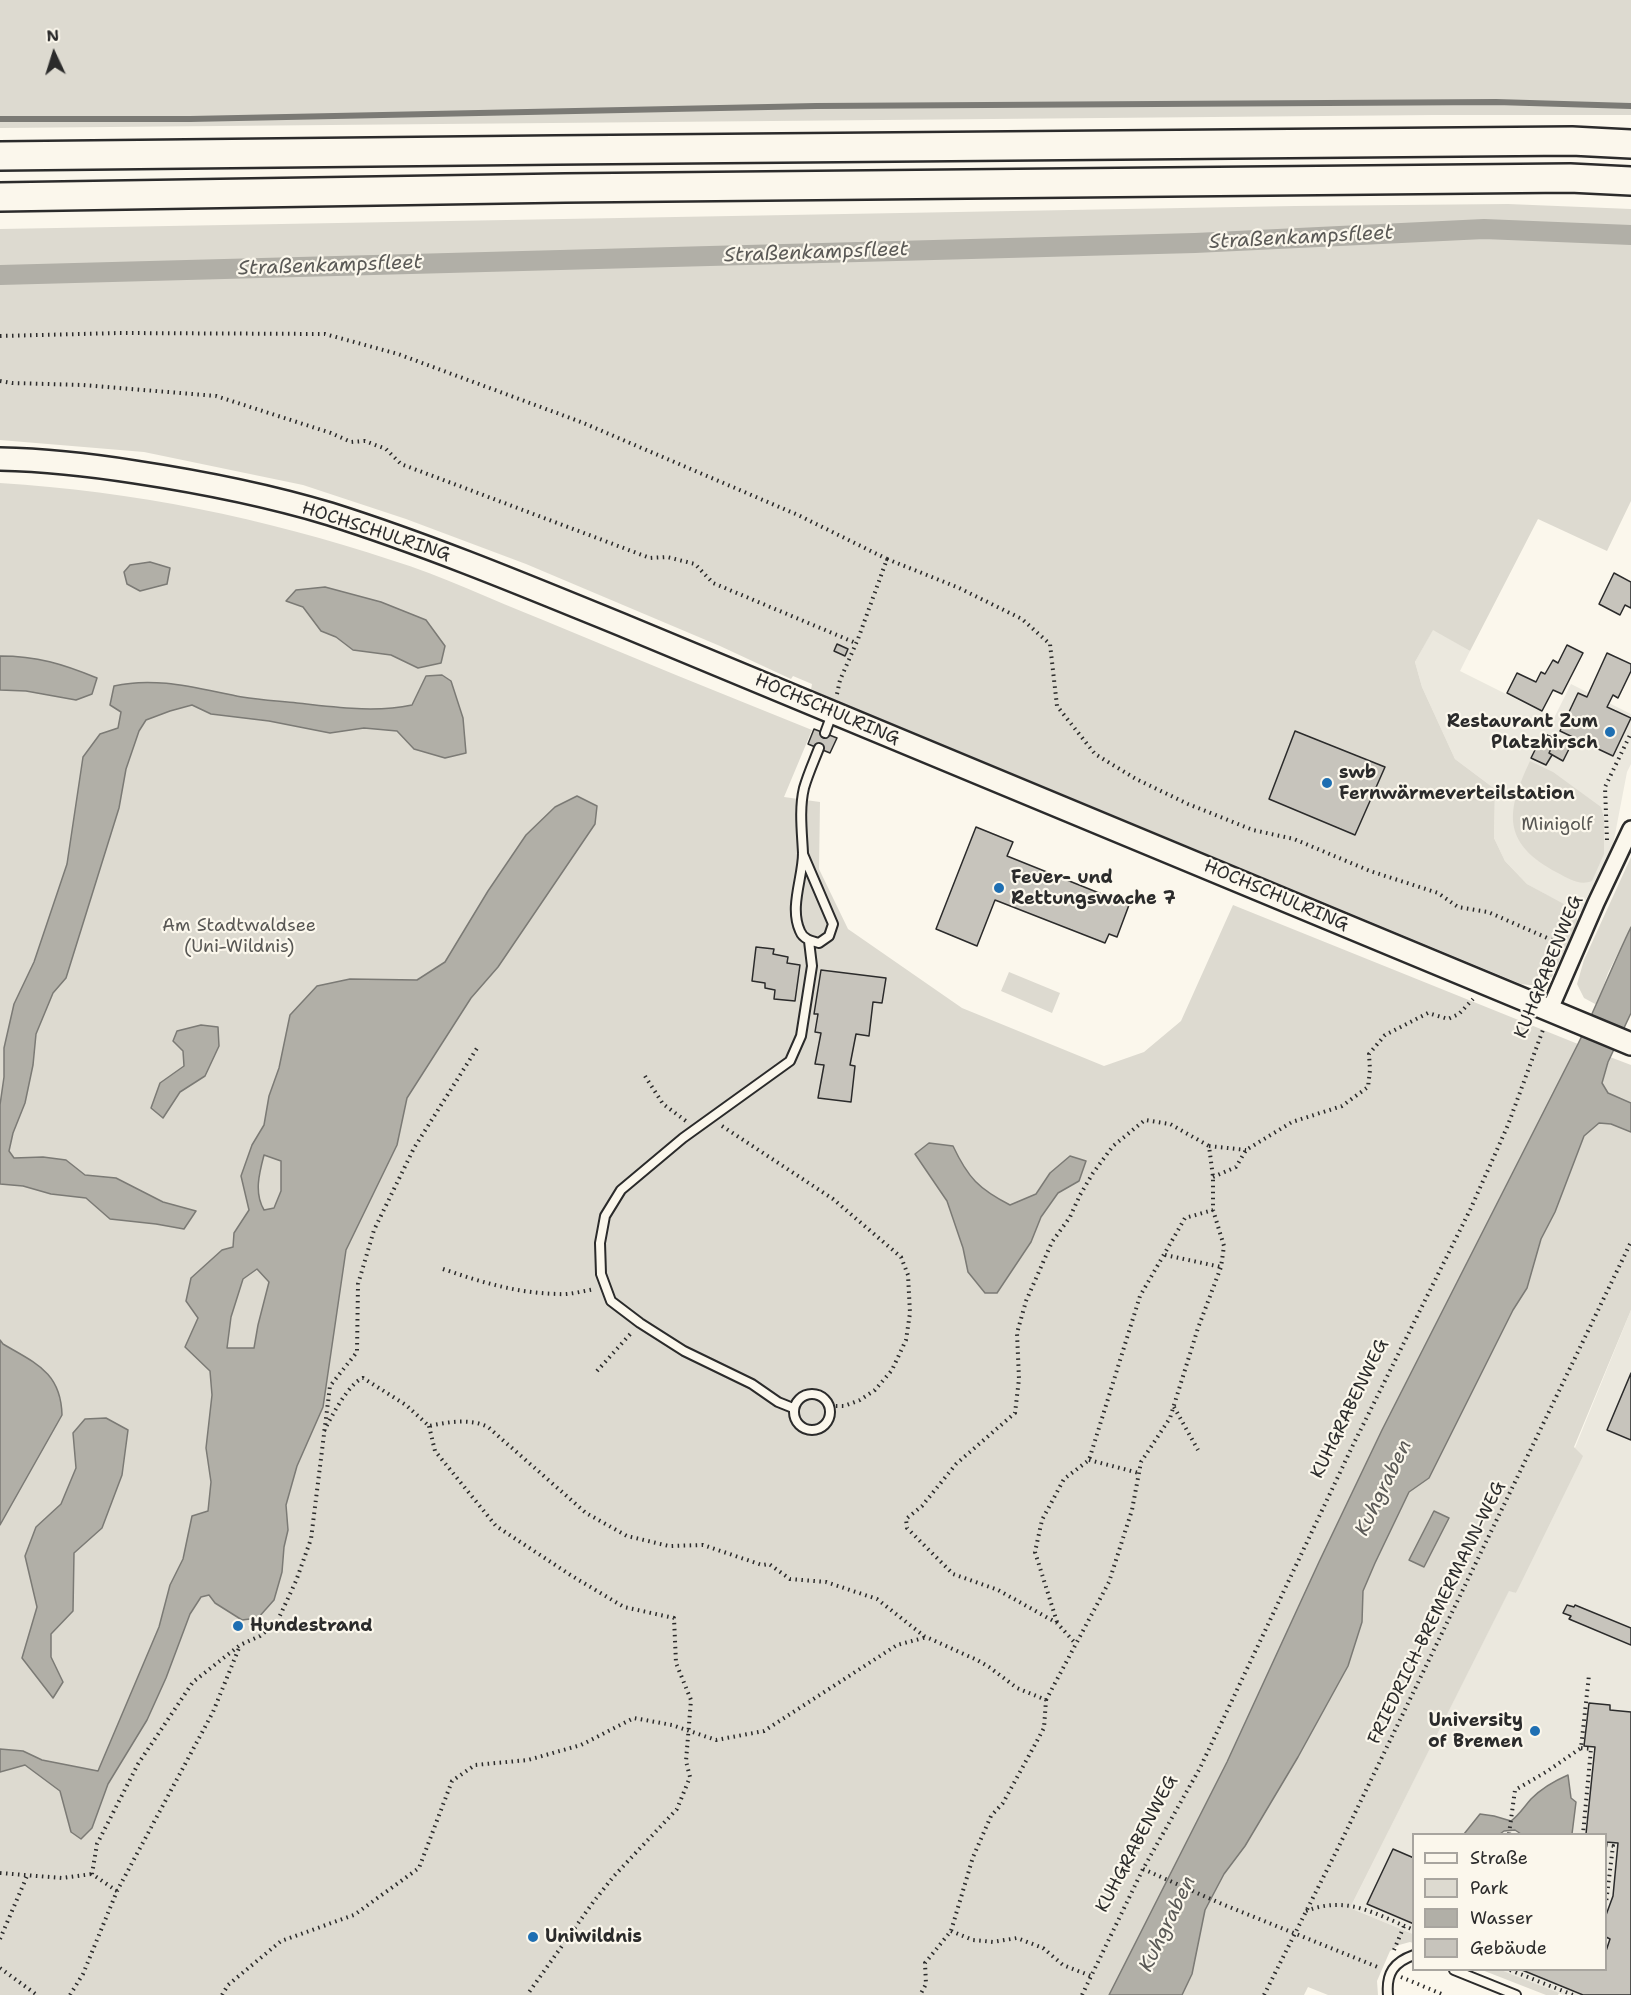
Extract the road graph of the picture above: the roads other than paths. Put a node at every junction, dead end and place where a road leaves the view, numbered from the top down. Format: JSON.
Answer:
{"nodes":[{"id":1,"x":1631,"y":144,"type":"edge"},
{"id":2,"x":0,"y":156,"type":"edge"},
{"id":3,"x":1631,"y":181,"type":"edge"},
{"id":4,"x":0,"y":197,"type":"edge"},
{"id":5,"x":0,"y":459,"type":"edge"},
{"id":6,"x":832,"y":713,"type":"junction"},
{"id":7,"x":825,"y":734,"type":"dead end"},
{"id":8,"x":819,"y":748,"type":"dead end"},
{"id":9,"x":1631,"y":829,"type":"edge"},
{"id":10,"x":803,"y":854,"type":"junction"},
{"id":11,"x":809,"y":940,"type":"junction"},
{"id":12,"x":1550,"y":1010,"type":"junction"},
{"id":13,"x":1625,"y":1042,"type":"edge"},
{"id":14,"x":793,"y":1408,"type":"junction"},
{"id":15,"x":1412,"y":1955,"type":"edge"},
{"id":16,"x":1456,"y":1971,"type":"edge"},
{"id":17,"x":1388,"y":1995,"type":"edge"},
{"id":18,"x":1516,"y":1995,"type":"edge"}],
"edges":[{"from":1,"to":2,"type":"highway"},
{"from":3,"to":4,"type":"highway"},
{"from":5,"to":6,"type":"street","name":"HOCHSCHULRING"},
{"from":6,"to":7,"type":"lane"},
{"from":6,"to":12,"type":"street","name":"HOCHSCHULRING"},
{"from":8,"to":10,"type":"lane"},
{"from":9,"to":12,"type":"street","name":"KUHGRABENWEG"},
{"from":10,"to":11,"type":"lane"},
{"from":10,"to":11,"type":"lane"},
{"from":11,"to":14,"type":"lane"},
{"from":12,"to":13,"type":"street","name":"HOCHSCHULRING"},
{"from":14,"to":14,"type":"lane"},
{"from":15,"to":17,"type":"lane"},
{"from":16,"to":18,"type":"lane"}]}
